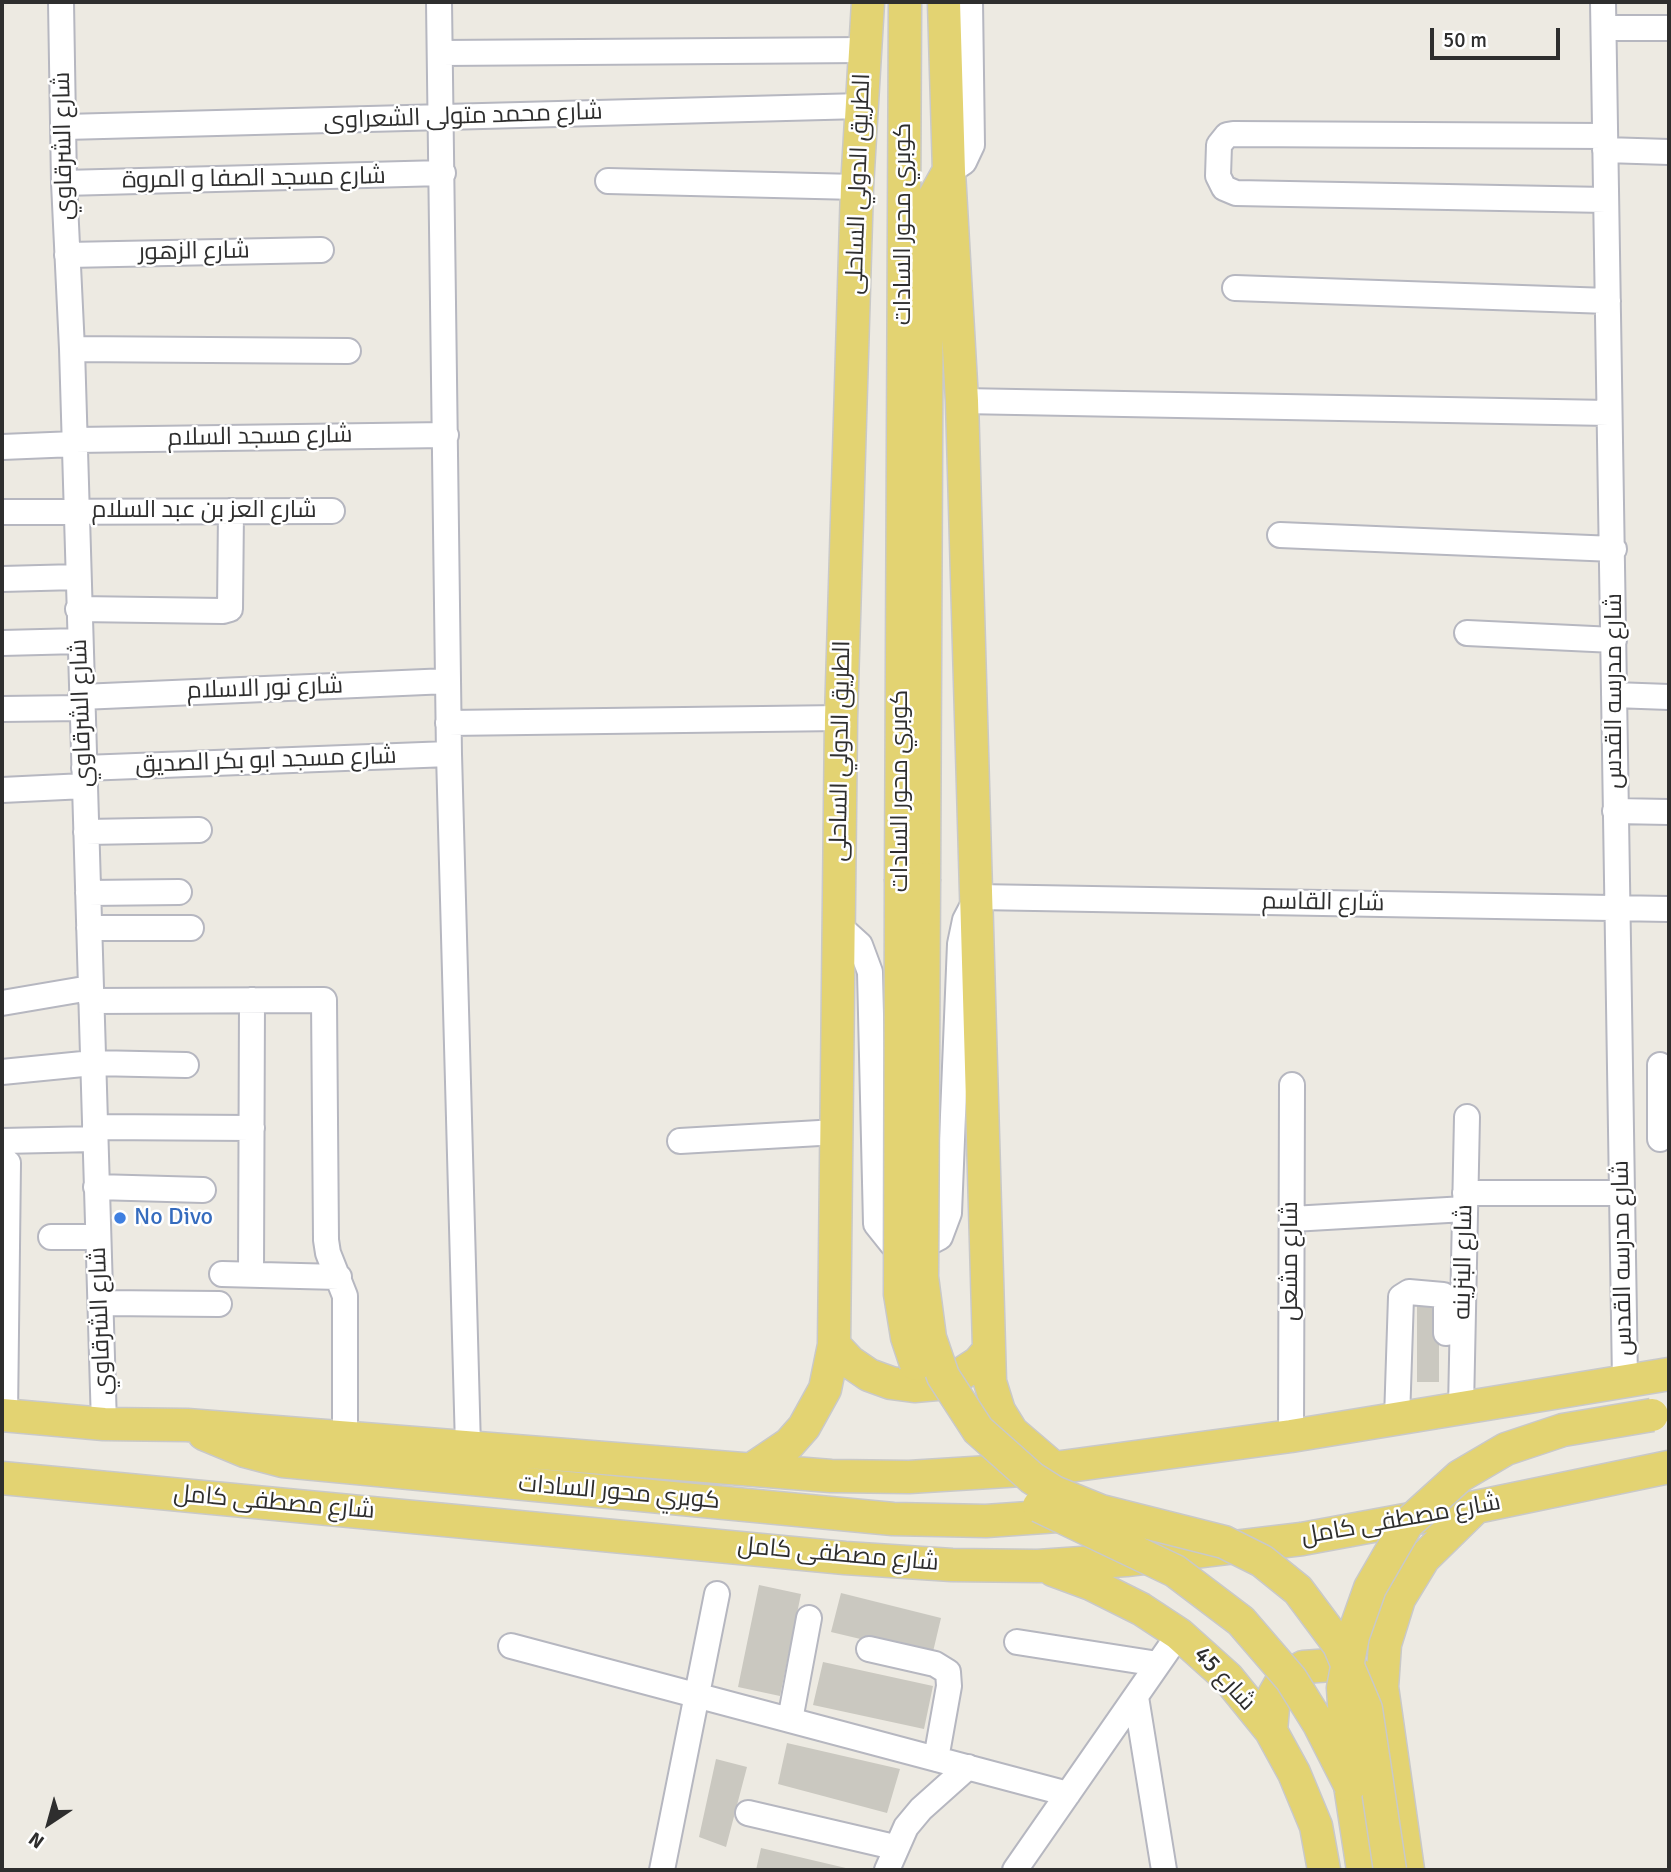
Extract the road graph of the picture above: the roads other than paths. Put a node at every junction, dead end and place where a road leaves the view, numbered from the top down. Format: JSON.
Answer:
{"nodes":[{"id":1,"x":61,"y":2,"type":"edge"},
{"id":2,"x":439,"y":2,"type":"edge"},
{"id":3,"x":868,"y":2,"type":"edge"},
{"id":4,"x":905,"y":2,"type":"edge"},
{"id":5,"x":943,"y":2,"type":"edge"},
{"id":6,"x":970,"y":2,"type":"edge"},
{"id":7,"x":1603,"y":2,"type":"edge"},
{"id":8,"x":1604,"y":27,"type":"junction"},
{"id":9,"x":1669,"y":28,"type":"edge"},
{"id":10,"x":865,"y":50,"type":"junction"},
{"id":11,"x":441,"y":53,"type":"junction"},
{"id":12,"x":862,"y":106,"type":"junction"},
{"id":13,"x":442,"y":119,"type":"junction"},
{"id":14,"x":65,"y":127,"type":"junction"},
{"id":15,"x":1605,"y":143,"type":"junction"},
{"id":16,"x":1669,"y":152,"type":"edge"},
{"id":17,"x":949,"y":172,"type":"junction"},
{"id":18,"x":443,"y":173,"type":"junction"},
{"id":19,"x":608,"y":181,"type":"dead end"},
{"id":20,"x":64,"y":183,"type":"junction"},
{"id":21,"x":858,"y":187,"type":"junction"},
{"id":22,"x":1606,"y":200,"type":"junction"},
{"id":23,"x":321,"y":250,"type":"dead end"},
{"id":24,"x":67,"y":255,"type":"junction"},
{"id":25,"x":1235,"y":288,"type":"dead end"},
{"id":26,"x":1608,"y":301,"type":"junction"},
{"id":27,"x":72,"y":349,"type":"junction"},
{"id":28,"x":348,"y":351,"type":"dead end"},
{"id":29,"x":962,"y":401,"type":"junction"},
{"id":30,"x":1609,"y":413,"type":"junction"},
{"id":31,"x":446,"y":435,"type":"junction"},
{"id":32,"x":75,"y":442,"type":"junction"},
{"id":33,"x":2,"y":447,"type":"edge"},
{"id":34,"x":76,"y":510,"type":"junction"},
{"id":35,"x":231,"y":511,"type":"junction"},
{"id":36,"x":332,"y":511,"type":"dead end"},
{"id":37,"x":2,"y":512,"type":"edge"},
{"id":38,"x":1280,"y":535,"type":"dead end"},
{"id":39,"x":1614,"y":549,"type":"junction"},
{"id":40,"x":78,"y":577,"type":"junction"},
{"id":41,"x":2,"y":579,"type":"edge"},
{"id":42,"x":78,"y":609,"type":"junction"},
{"id":43,"x":1467,"y":634,"type":"dead end"},
{"id":44,"x":1614,"y":640,"type":"junction"},
{"id":45,"x":80,"y":641,"type":"junction"},
{"id":46,"x":2,"y":643,"type":"edge"},
{"id":47,"x":448,"y":681,"type":"junction"},
{"id":48,"x":1614,"y":695,"type":"junction"},
{"id":49,"x":1669,"y":697,"type":"edge"},
{"id":50,"x":81,"y":702,"type":"junction"},
{"id":51,"x":2,"y":709,"type":"edge"},
{"id":52,"x":841,"y":718,"type":"junction"},
{"id":53,"x":448,"y":723,"type":"junction"},
{"id":54,"x":449,"y":754,"type":"junction"},
{"id":55,"x":85,"y":777,"type":"junction"},
{"id":56,"x":2,"y":790,"type":"edge"},
{"id":57,"x":1615,"y":811,"type":"junction"},
{"id":58,"x":1669,"y":812,"type":"edge"},
{"id":59,"x":199,"y":830,"type":"dead end"},
{"id":60,"x":86,"y":832,"type":"junction"},
{"id":61,"x":913,"y":879,"type":"junction"},
{"id":62,"x":179,"y":892,"type":"dead end"},
{"id":63,"x":88,"y":893,"type":"junction"},
{"id":64,"x":977,"y":897,"type":"junction"},
{"id":65,"x":1617,"y":908,"type":"junction"},
{"id":66,"x":1669,"y":909,"type":"edge"},
{"id":67,"x":839,"y":926,"type":"junction"},
{"id":68,"x":89,"y":928,"type":"junction"},
{"id":69,"x":191,"y":928,"type":"dead end"},
{"id":70,"x":91,"y":995,"type":"junction"},
{"id":71,"x":252,"y":1000,"type":"junction"},
{"id":72,"x":2,"y":1003,"type":"edge"},
{"id":73,"x":871,"y":1009,"type":"junction"},
{"id":74,"x":957,"y":1010,"type":"junction"},
{"id":75,"x":93,"y":1063,"type":"junction"},
{"id":76,"x":186,"y":1065,"type":"dead end"},
{"id":77,"x":1619,"y":1065,"type":"junction"},
{"id":78,"x":1665,"y":1065,"type":"edge"},
{"id":79,"x":2,"y":1072,"type":"edge"},
{"id":80,"x":954,"y":1077,"type":"junction"},
{"id":81,"x":872,"y":1079,"type":"junction"},
{"id":82,"x":1292,"y":1085,"type":"dead end"},
{"id":83,"x":1467,"y":1117,"type":"dead end"},
{"id":84,"x":252,"y":1128,"type":"junction"},
{"id":85,"x":837,"y":1132,"type":"junction"},
{"id":86,"x":95,"y":1133,"type":"junction"},
{"id":87,"x":1620,"y":1138,"type":"junction"},
{"id":88,"x":1665,"y":1139,"type":"edge"},
{"id":89,"x":680,"y":1141,"type":"dead end"},
{"id":90,"x":5,"y":1152,"type":"edge"},
{"id":91,"x":950,"y":1167,"type":"junction"},
{"id":92,"x":874,"y":1170,"type":"junction"},
{"id":93,"x":96,"y":1187,"type":"junction"},
{"id":94,"x":203,"y":1190,"type":"dead end"},
{"id":95,"x":1621,"y":1193,"type":"junction"},
{"id":96,"x":1465,"y":1201,"type":"junction"},
{"id":97,"x":1292,"y":1219,"type":"junction"},
{"id":98,"x":51,"y":1237,"type":"dead end"},
{"id":99,"x":98,"y":1237,"type":"junction"},
{"id":100,"x":222,"y":1274,"type":"dead end"},
{"id":101,"x":251,"y":1274,"type":"junction"},
{"id":102,"x":339,"y":1277,"type":"junction"},
{"id":103,"x":101,"y":1303,"type":"junction"},
{"id":104,"x":219,"y":1304,"type":"dead end"},
{"id":105,"x":834,"y":1345,"type":"junction"},
{"id":106,"x":989,"y":1350,"type":"junction"},
{"id":107,"x":1669,"y":1374,"type":"edge"},
{"id":108,"x":1625,"y":1380,"type":"junction"},
{"id":109,"x":1454,"y":1409,"type":"junction"},
{"id":110,"x":1669,"y":1412,"type":"edge"},
{"id":111,"x":4,"y":1416,"type":"edge"},
{"id":112,"x":1397,"y":1419,"type":"junction"},
{"id":113,"x":104,"y":1424,"type":"junction"},
{"id":114,"x":187,"y":1425,"type":"junction"},
{"id":115,"x":1290,"y":1436,"type":"junction"},
{"id":116,"x":345,"y":1437,"type":"junction"},
{"id":117,"x":468,"y":1446,"type":"junction"},
{"id":118,"x":1669,"y":1467,"type":"edge"},
{"id":119,"x":1054,"y":1468,"type":"junction"},
{"id":120,"x":752,"y":1469,"type":"junction"},
{"id":121,"x":2,"y":1478,"type":"edge"},
{"id":122,"x":1476,"y":1507,"type":"junction"},
{"id":123,"x":1101,"y":1511,"type":"junction"},
{"id":124,"x":1038,"y":1566,"type":"junction"},
{"id":125,"x":717,"y":1594,"type":"dead end"},
{"id":126,"x":809,"y":1618,"type":"dead end"},
{"id":127,"x":1179,"y":1634,"type":"junction"},
{"id":128,"x":1017,"y":1642,"type":"dead end"},
{"id":129,"x":511,"y":1646,"type":"dead end"},
{"id":130,"x":869,"y":1650,"type":"dead end"},
{"id":131,"x":1158,"y":1664,"type":"junction"},
{"id":132,"x":1382,"y":1687,"type":"junction"},
{"id":133,"x":697,"y":1695,"type":"junction"},
{"id":134,"x":1136,"y":1697,"type":"junction"},
{"id":135,"x":790,"y":1720,"type":"junction"},
{"id":136,"x":1270,"y":1731,"type":"junction"},
{"id":137,"x":936,"y":1759,"type":"junction"},
{"id":138,"x":968,"y":1767,"type":"junction"},
{"id":139,"x":1350,"y":1785,"type":"junction"},
{"id":140,"x":1068,"y":1794,"type":"junction"},
{"id":141,"x":747,"y":1813,"type":"dead end"},
{"id":142,"x":891,"y":1859,"type":"edge"},
{"id":143,"x":662,"y":1870,"type":"edge"},
{"id":144,"x":1015,"y":1870,"type":"edge"},
{"id":145,"x":1164,"y":1870,"type":"edge"},
{"id":146,"x":1324,"y":1870,"type":"edge"},
{"id":147,"x":1363,"y":1870,"type":"edge"},
{"id":148,"x":1390,"y":1870,"type":"edge"},
{"id":149,"x":1408,"y":1870,"type":"edge"}],
"edges":[{"from":1,"to":14,"type":"street","name":"شارع الشرقاوي"},
{"from":2,"to":11,"type":"street"},
{"from":3,"to":10,"type":"main road","name":"الطريق الدولي الساحلى"},
{"from":4,"to":61,"type":"main road","name":"كوبري محور السادات"},
{"from":5,"to":17,"type":"main road"},
{"from":6,"to":17,"type":"street"},
{"from":7,"to":8,"type":"street","name":"شارع مدرسه القدس"},
{"from":8,"to":9,"type":"street"},
{"from":8,"to":15,"type":"street","name":"شارع مدرسه القدس"},
{"from":10,"to":11,"type":"street"},
{"from":10,"to":12,"type":"main road","name":"الطريق الدولي الساحلى"},
{"from":11,"to":13,"type":"street"},
{"from":12,"to":13,"type":"street","name":"شارع محمد متولى الشعراوى"},
{"from":12,"to":21,"type":"main road","name":"الطريق الدولي الساحلى"},
{"from":13,"to":14,"type":"street","name":"شارع محمد متولى الشعراوى"},
{"from":13,"to":18,"type":"street"},
{"from":14,"to":20,"type":"street","name":"شارع الشرقاوي"},
{"from":15,"to":16,"type":"street"},
{"from":15,"to":22,"type":"street","name":"شارع مدرسه القدس"},
{"from":15,"to":22,"type":"street"},
{"from":17,"to":29,"type":"main road"},
{"from":17,"to":61,"type":"main road","name":"كوبري محور السادات"},
{"from":18,"to":20,"type":"street","name":"شارع مسجد الصفا و المروة"},
{"from":18,"to":31,"type":"street"},
{"from":19,"to":21,"type":"street"},
{"from":20,"to":24,"type":"street","name":"شارع الشرقاوي"},
{"from":21,"to":52,"type":"main road","name":"الطريق الدولي الساحلى"},
{"from":22,"to":26,"type":"street","name":"شارع مدرسه القدس"},
{"from":23,"to":24,"type":"street","name":"شارع الزهور"},
{"from":24,"to":27,"type":"street","name":"شارع الشرقاوي"},
{"from":25,"to":26,"type":"street"},
{"from":26,"to":30,"type":"street","name":"شارع مدرسه القدس"},
{"from":27,"to":28,"type":"street"},
{"from":27,"to":32,"type":"street","name":"شارع الشرقاوي"},
{"from":29,"to":30,"type":"street"},
{"from":29,"to":64,"type":"main road"},
{"from":30,"to":39,"type":"street","name":"شارع مدرسه القدس"},
{"from":31,"to":32,"type":"street","name":"شارع مسجد السلام"},
{"from":31,"to":47,"type":"street"},
{"from":32,"to":33,"type":"street","name":"شارع مسجد السلام"},
{"from":32,"to":34,"type":"street","name":"شارع الشرقاوي"},
{"from":34,"to":35,"type":"street","name":"شارع العز بن عبد السلام"},
{"from":34,"to":37,"type":"street","name":"شارع العز بن عبد السلام"},
{"from":34,"to":40,"type":"street","name":"شارع الشرقاوي"},
{"from":35,"to":36,"type":"street","name":"شارع العز بن عبد السلام"},
{"from":35,"to":42,"type":"street"},
{"from":38,"to":39,"type":"street"},
{"from":39,"to":44,"type":"street","name":"شارع مدرسه القدس"},
{"from":40,"to":41,"type":"street"},
{"from":40,"to":42,"type":"street","name":"شارع الشرقاوي"},
{"from":42,"to":45,"type":"street","name":"شارع الشرقاوي"},
{"from":43,"to":44,"type":"street"},
{"from":44,"to":48,"type":"street","name":"شارع مدرسه القدس"},
{"from":45,"to":46,"type":"street"},
{"from":45,"to":50,"type":"street","name":"شارع الشرقاوي"},
{"from":47,"to":50,"type":"street","name":"شارع نور الاسلام"},
{"from":47,"to":53,"type":"street"},
{"from":48,"to":49,"type":"street"},
{"from":48,"to":57,"type":"street","name":"شارع مدرسه القدس"},
{"from":50,"to":51,"type":"street","name":"شارع نور الاسلام"},
{"from":50,"to":55,"type":"street","name":"شارع الشرقاوي"},
{"from":52,"to":53,"type":"street"},
{"from":52,"to":67,"type":"main road","name":"الطريق الدولي الساحلى"},
{"from":53,"to":54,"type":"street"},
{"from":54,"to":55,"type":"street","name":"شارع مسجد ابو بكر الصديق"},
{"from":54,"to":117,"type":"street"},
{"from":55,"to":56,"type":"street","name":"شارع مسجد ابو بكر الصديق"},
{"from":55,"to":60,"type":"street","name":"شارع الشرقاوي"},
{"from":57,"to":58,"type":"street"},
{"from":57,"to":65,"type":"street","name":"شارع مدرسه القدس"},
{"from":59,"to":60,"type":"street"},
{"from":60,"to":63,"type":"street","name":"شارع الشرقاوي"},
{"from":61,"to":123,"type":"main road","name":"كوبري محور السادات","bridge":true},
{"from":61,"to":139,"type":"main road","name":"كوبري محور السادات","bridge":true},
{"from":62,"to":63,"type":"street"},
{"from":63,"to":68,"type":"street","name":"شارع الشرقاوي"},
{"from":64,"to":65,"type":"street","name":"شارع القاسم"},
{"from":64,"to":74,"type":"street"},
{"from":64,"to":106,"type":"main road"},
{"from":65,"to":66,"type":"street","name":"شارع القاسم"},
{"from":65,"to":77,"type":"street","name":"شارع مدرسه القدس"},
{"from":67,"to":73,"type":"street"},
{"from":67,"to":85,"type":"main road","name":"الطريق الدولي الساحلى"},
{"from":68,"to":69,"type":"street"},
{"from":68,"to":70,"type":"street","name":"شارع الشرقاوي"},
{"from":70,"to":71,"type":"street"},
{"from":70,"to":72,"type":"street"},
{"from":70,"to":75,"type":"street","name":"شارع الشرقاوي"},
{"from":71,"to":84,"type":"street"},
{"from":71,"to":102,"type":"street"},
{"from":73,"to":74,"type":"street"},
{"from":73,"to":81,"type":"street"},
{"from":74,"to":80,"type":"street"},
{"from":75,"to":76,"type":"street"},
{"from":75,"to":79,"type":"street"},
{"from":75,"to":86,"type":"street","name":"شارع الشرقاوي"},
{"from":77,"to":78,"type":"street"},
{"from":77,"to":87,"type":"street","name":"شارع مدرسه القدس"},
{"from":78,"to":88,"type":"street"},
{"from":80,"to":81,"type":"street"},
{"from":80,"to":91,"type":"street"},
{"from":81,"to":92,"type":"street"},
{"from":82,"to":97,"type":"street","name":"شارع مشعل"},
{"from":83,"to":96,"type":"street","name":"شارع البنزينه"},
{"from":84,"to":86,"type":"street"},
{"from":84,"to":101,"type":"street"},
{"from":85,"to":89,"type":"street"},
{"from":85,"to":105,"type":"main road","name":"الطريق الدولي الساحلى"},
{"from":86,"to":90,"type":"street"},
{"from":86,"to":93,"type":"street","name":"شارع الشرقاوي"},
{"from":87,"to":88,"type":"street"},
{"from":87,"to":95,"type":"street","name":"شارع مدرسه القدس"},
{"from":90,"to":111,"type":"street"},
{"from":91,"to":92,"type":"street"},
{"from":91,"to":92,"type":"street"},
{"from":93,"to":94,"type":"street"},
{"from":93,"to":99,"type":"street","name":"شارع الشرقاوي"},
{"from":95,"to":96,"type":"street"},
{"from":95,"to":108,"type":"street","name":"شارع مدرسه القدس"},
{"from":96,"to":97,"type":"street"},
{"from":96,"to":109,"type":"street","name":"شارع البنزينه"},
{"from":97,"to":115,"type":"street","name":"شارع مشعل"},
{"from":98,"to":99,"type":"street"},
{"from":99,"to":103,"type":"street","name":"شارع الشرقاوي"},
{"from":100,"to":101,"type":"street"},
{"from":101,"to":102,"type":"street"},
{"from":102,"to":116,"type":"street"},
{"from":103,"to":104,"type":"street"},
{"from":103,"to":113,"type":"street","name":"شارع الشرقاوي"},
{"from":105,"to":106,"type":"main road"},
{"from":105,"to":120,"type":"main road","name":"الطريق الدولي الساحلى"},
{"from":106,"to":119,"type":"main road"},
{"from":107,"to":108,"type":"main road"},
{"from":108,"to":109,"type":"main road"},
{"from":109,"to":112,"type":"main road"},
{"from":109,"to":112,"type":"street"},
{"from":110,"to":139,"type":"main road","name":"كوبري محور السادات","bridge":true},
{"from":111,"to":113,"type":"main road"},
{"from":112,"to":115,"type":"main road"},
{"from":113,"to":114,"type":"main road"},
{"from":114,"to":116,"type":"main road"},
{"from":114,"to":123,"type":"main road","name":"كوبري محور السادات","bridge":true},
{"from":115,"to":119,"type":"main road"},
{"from":116,"to":117,"type":"main road"},
{"from":117,"to":120,"type":"main road"},
{"from":118,"to":122,"type":"main road","name":"شارع مصطفى كامل"},
{"from":119,"to":120,"type":"main road"},
{"from":121,"to":124,"type":"main road","name":"شارع مصطفى كامل"},
{"from":122,"to":124,"type":"main road","name":"شارع مصطفى كامل"},
{"from":122,"to":132,"type":"main road"},
{"from":123,"to":148,"type":"main road","name":"كوبري محور السادات","bridge":true},
{"from":124,"to":127,"type":"main road","name":"شارع 45"},
{"from":125,"to":133,"type":"street"},
{"from":126,"to":135,"type":"street"},
{"from":127,"to":131,"type":"street"},
{"from":127,"to":136,"type":"main road","name":"شارع 45"},
{"from":128,"to":131,"type":"street"},
{"from":129,"to":133,"type":"street"},
{"from":130,"to":137,"type":"street"},
{"from":131,"to":134,"type":"street"},
{"from":132,"to":136,"type":"main road"},
{"from":132,"to":149,"type":"main road"},
{"from":133,"to":135,"type":"street"},
{"from":133,"to":143,"type":"street"},
{"from":134,"to":140,"type":"street"},
{"from":134,"to":145,"type":"street"},
{"from":135,"to":137,"type":"street"},
{"from":136,"to":146,"type":"main road","name":"شارع 45"},
{"from":137,"to":138,"type":"street"},
{"from":138,"to":140,"type":"street"},
{"from":138,"to":142,"type":"street"},
{"from":139,"to":147,"type":"main road","name":"كوبري محور السادات"},
{"from":140,"to":144,"type":"street"},
{"from":141,"to":142,"type":"street"}]}
